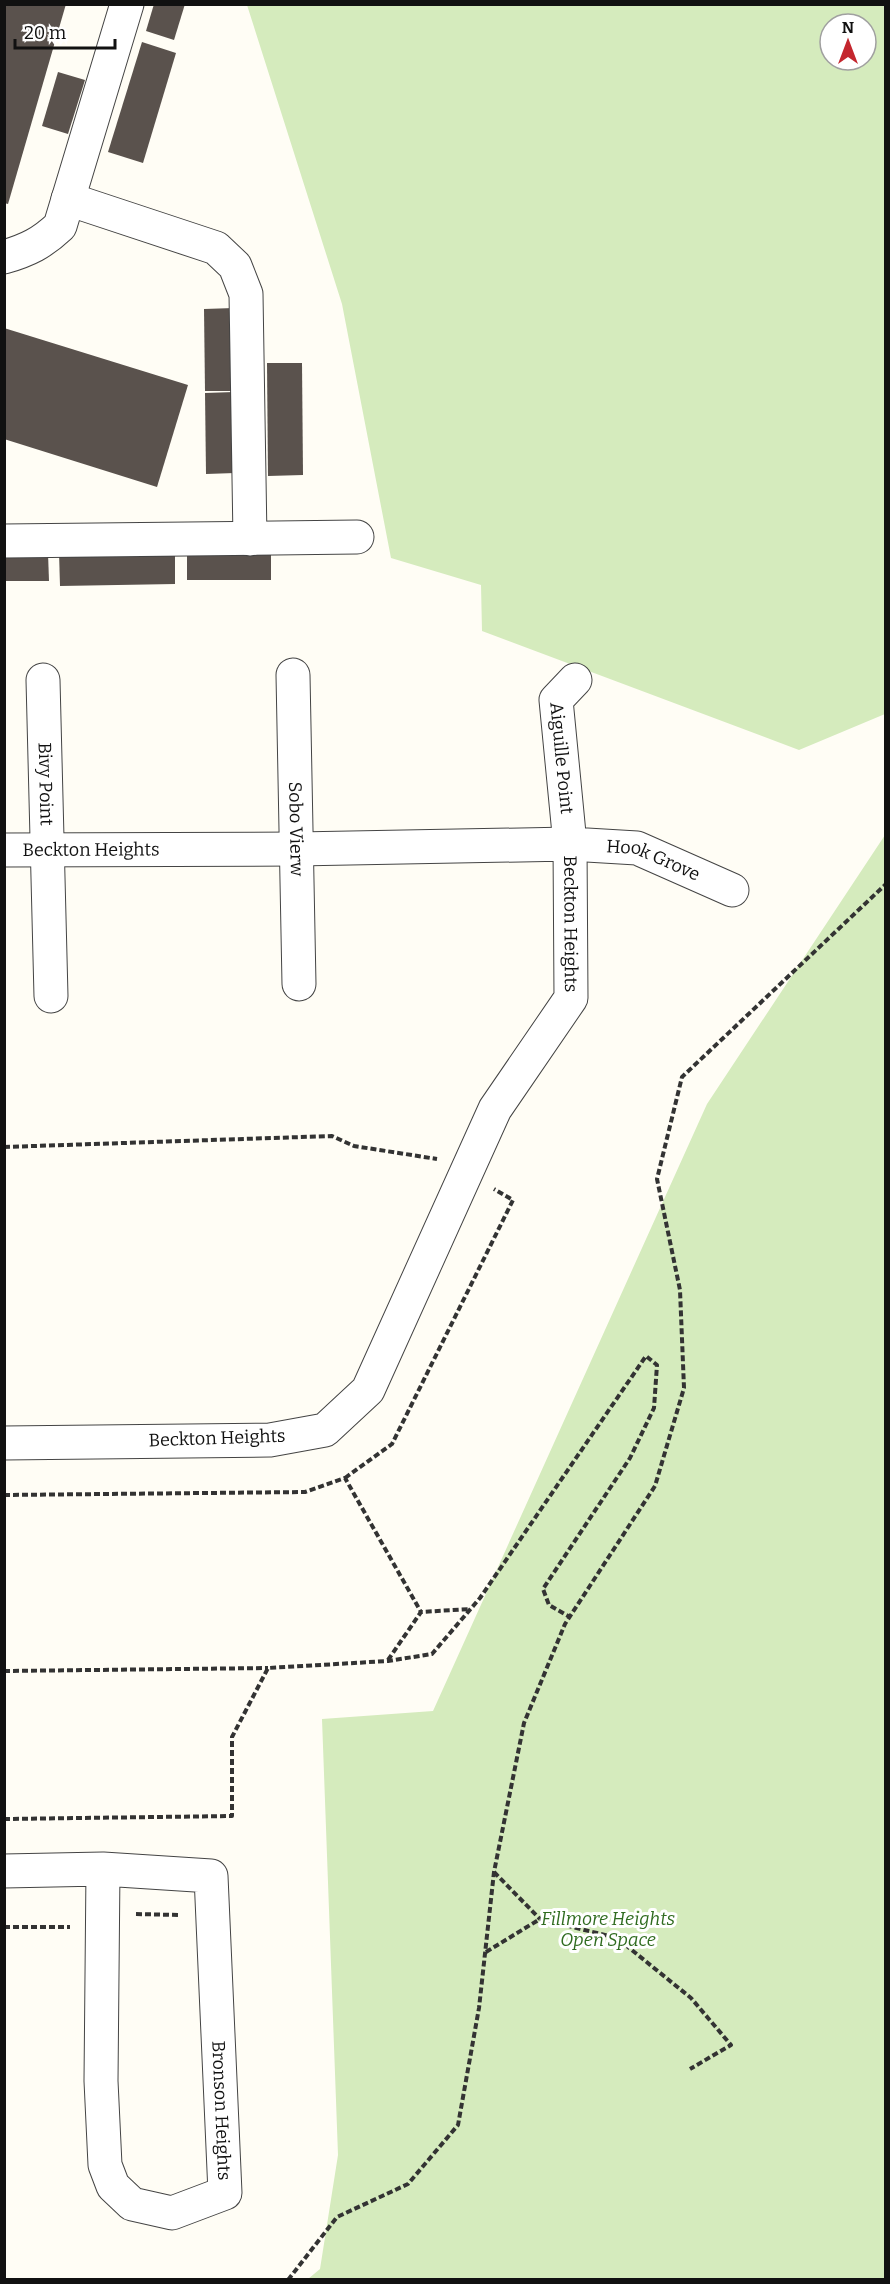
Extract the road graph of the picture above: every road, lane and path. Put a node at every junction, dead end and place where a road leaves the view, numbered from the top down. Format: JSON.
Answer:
{"nodes":[{"id":1,"x":127,"y":4,"type":"edge"},
{"id":2,"x":68,"y":199,"type":"junction"},
{"id":3,"x":4,"y":257,"type":"edge"},
{"id":4,"x":357,"y":537,"type":"dead end"},
{"id":5,"x":250,"y":539,"type":"junction"},
{"id":6,"x":4,"y":541,"type":"edge"},
{"id":7,"x":293,"y":675,"type":"dead end"},
{"id":8,"x":42,"y":680,"type":"dead end"},
{"id":9,"x":575,"y":680,"type":"dead end"},
{"id":10,"x":570,"y":844,"type":"junction"},
{"id":11,"x":297,"y":849,"type":"junction"},
{"id":12,"x":4,"y":850,"type":"edge"},
{"id":13,"x":48,"y":850,"type":"junction"},
{"id":14,"x":885,"y":884,"type":"edge"},
{"id":15,"x":732,"y":890,"type":"dead end"},
{"id":16,"x":299,"y":984,"type":"dead end"},
{"id":17,"x":51,"y":996,"type":"dead end"},
{"id":18,"x":4,"y":1147,"type":"edge"},
{"id":19,"x":466,"y":1174,"type":"junction"},
{"id":20,"x":4,"y":1443,"type":"edge"},
{"id":21,"x":345,"y":1479,"type":"junction"},
{"id":22,"x":4,"y":1495,"type":"edge"},
{"id":23,"x":471,"y":1609,"type":"junction"},
{"id":24,"x":421,"y":1612,"type":"junction"},
{"id":25,"x":570,"y":1617,"type":"junction"},
{"id":26,"x":388,"y":1660,"type":"junction"},
{"id":27,"x":268,"y":1668,"type":"junction"},
{"id":28,"x":4,"y":1671,"type":"edge"},
{"id":29,"x":4,"y":1819,"type":"edge"},
{"id":30,"x":103,"y":1869,"type":"junction"},
{"id":31,"x":4,"y":1870,"type":"edge"},
{"id":32,"x":494,"y":1872,"type":"junction"},
{"id":33,"x":540,"y":1919,"type":"junction"},
{"id":34,"x":485,"y":1952,"type":"junction"},
{"id":35,"x":690,"y":2069,"type":"dead end"},
{"id":36,"x":288,"y":2280,"type":"edge"}],
"edges":[{"from":1,"to":2,"type":"lane"},
{"from":2,"to":3,"type":"lane"},
{"from":2,"to":5,"type":"lane"},
{"from":4,"to":5,"type":"lane"},
{"from":5,"to":6,"type":"lane"},
{"from":7,"to":11,"type":"lane","name":"Sobo Vierw"},
{"from":8,"to":13,"type":"lane","name":"Bivy Point"},
{"from":9,"to":10,"type":"lane","name":"Aiguille Point"},
{"from":10,"to":11,"type":"lane","name":"Beckton Heights"},
{"from":10,"to":15,"type":"lane","name":"Hook Grove"},
{"from":10,"to":19,"type":"lane","name":"Beckton Heights"},
{"from":11,"to":13,"type":"lane","name":"Beckton Heights"},
{"from":11,"to":16,"type":"lane","name":"Sobo Vierw"},
{"from":12,"to":13,"type":"lane","name":"Beckton Heights"},
{"from":13,"to":17,"type":"lane","name":"Bivy Point"},
{"from":14,"to":25,"type":"path"},
{"from":18,"to":19,"type":"path"},
{"from":19,"to":20,"type":"lane","name":"Beckton Heights"},
{"from":19,"to":21,"type":"path"},
{"from":21,"to":22,"type":"path"},
{"from":21,"to":24,"type":"path"},
{"from":23,"to":24,"type":"path"},
{"from":23,"to":25,"type":"path"},
{"from":23,"to":26,"type":"path"},
{"from":24,"to":26,"type":"path"},
{"from":25,"to":32,"type":"path"},
{"from":26,"to":27,"type":"path"},
{"from":27,"to":28,"type":"path"},
{"from":27,"to":29,"type":"path"},
{"from":30,"to":30,"type":"lane","name":"Bronson Heights"},
{"from":30,"to":31,"type":"lane","name":"Bronson Heights"},
{"from":32,"to":33,"type":"path"},
{"from":32,"to":34,"type":"path"},
{"from":33,"to":34,"type":"path"},
{"from":33,"to":35,"type":"path"},
{"from":34,"to":36,"type":"path"}]}
